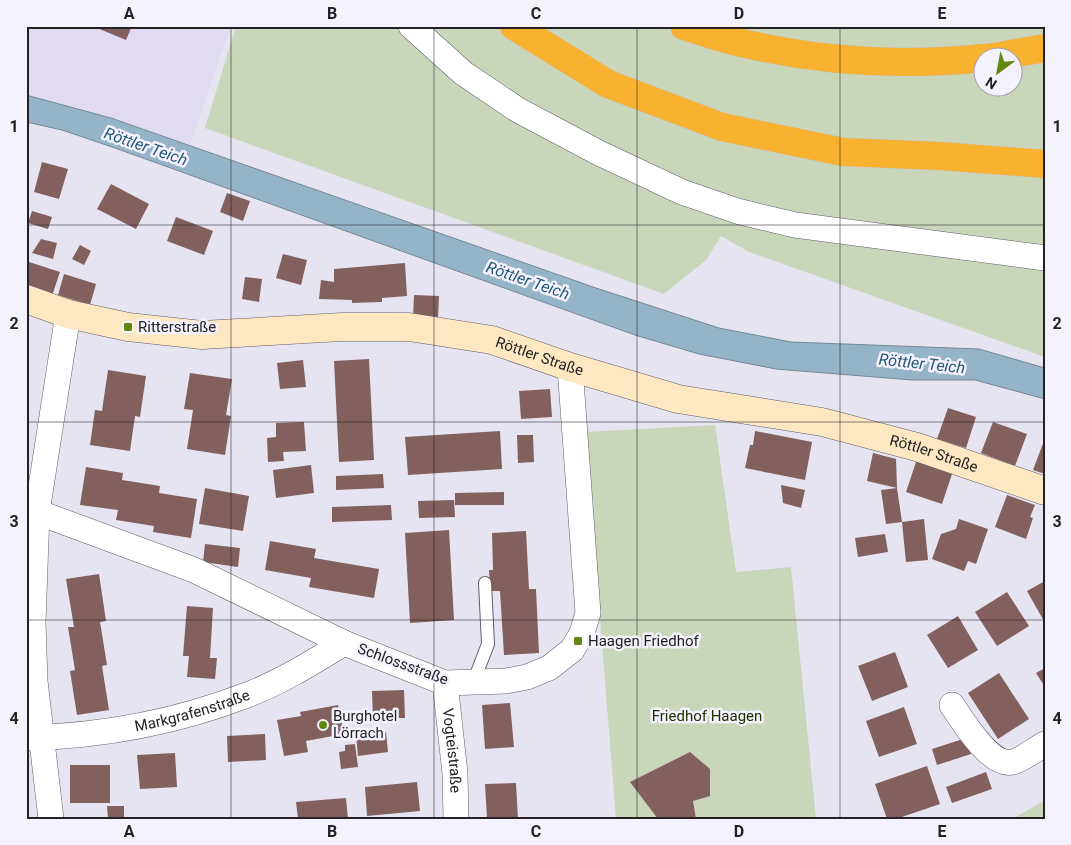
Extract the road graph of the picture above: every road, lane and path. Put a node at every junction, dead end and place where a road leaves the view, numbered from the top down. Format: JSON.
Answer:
{"nodes":[{"id":1,"x":410,"y":26,"type":"edge"},
{"id":2,"x":514,"y":26,"type":"edge"},
{"id":3,"x":684,"y":26,"type":"edge"},
{"id":4,"x":1045,"y":48,"type":"edge"},
{"id":5,"x":1024,"y":52,"type":"edge"},
{"id":6,"x":974,"y":59,"type":"edge"},
{"id":7,"x":1045,"y":164,"type":"edge"},
{"id":8,"x":1045,"y":258,"type":"edge"},
{"id":9,"x":26,"y":299,"type":"edge"},
{"id":10,"x":68,"y":314,"type":"junction"},
{"id":11,"x":570,"y":366,"type":"junction"},
{"id":12,"x":1045,"y":491,"type":"edge"},
{"id":13,"x":32,"y":511,"type":"edge"},
{"id":14,"x":485,"y":584,"type":"dead end"},
{"id":15,"x":344,"y":643,"type":"junction"},
{"id":16,"x":445,"y":682,"type":"junction"},
{"id":17,"x":473,"y":683,"type":"junction"},
{"id":18,"x":952,"y":705,"type":"dead end"},
{"id":19,"x":34,"y":738,"type":"edge"},
{"id":20,"x":1045,"y":744,"type":"edge"},
{"id":21,"x":51,"y":819,"type":"edge"},
{"id":22,"x":456,"y":819,"type":"edge"}],
"edges":[{"from":1,"to":8,"type":"street"},
{"from":2,"to":7,"type":"highway"},
{"from":3,"to":6,"type":"highway"},
{"from":4,"to":5,"type":"highway"},
{"from":9,"to":10,"type":"street","name":"Röttler Straße"},
{"from":10,"to":11,"type":"street","name":"Röttler Straße"},
{"from":10,"to":13,"type":"street"},
{"from":11,"to":12,"type":"street","name":"Röttler Straße"},
{"from":11,"to":17,"type":"street","name":"Schlossstraße"},
{"from":13,"to":15,"type":"street","name":"Schlossstraße"},
{"from":13,"to":19,"type":"street"},
{"from":14,"to":17,"type":"lane"},
{"from":15,"to":16,"type":"street","name":"Schlossstraße"},
{"from":15,"to":19,"type":"street","name":"Markgrafenstraße"},
{"from":16,"to":17,"type":"street","name":"Schlossstraße"},
{"from":16,"to":22,"type":"street","name":"Vogteistraße"},
{"from":18,"to":20,"type":"street"},
{"from":19,"to":21,"type":"street"}]}
